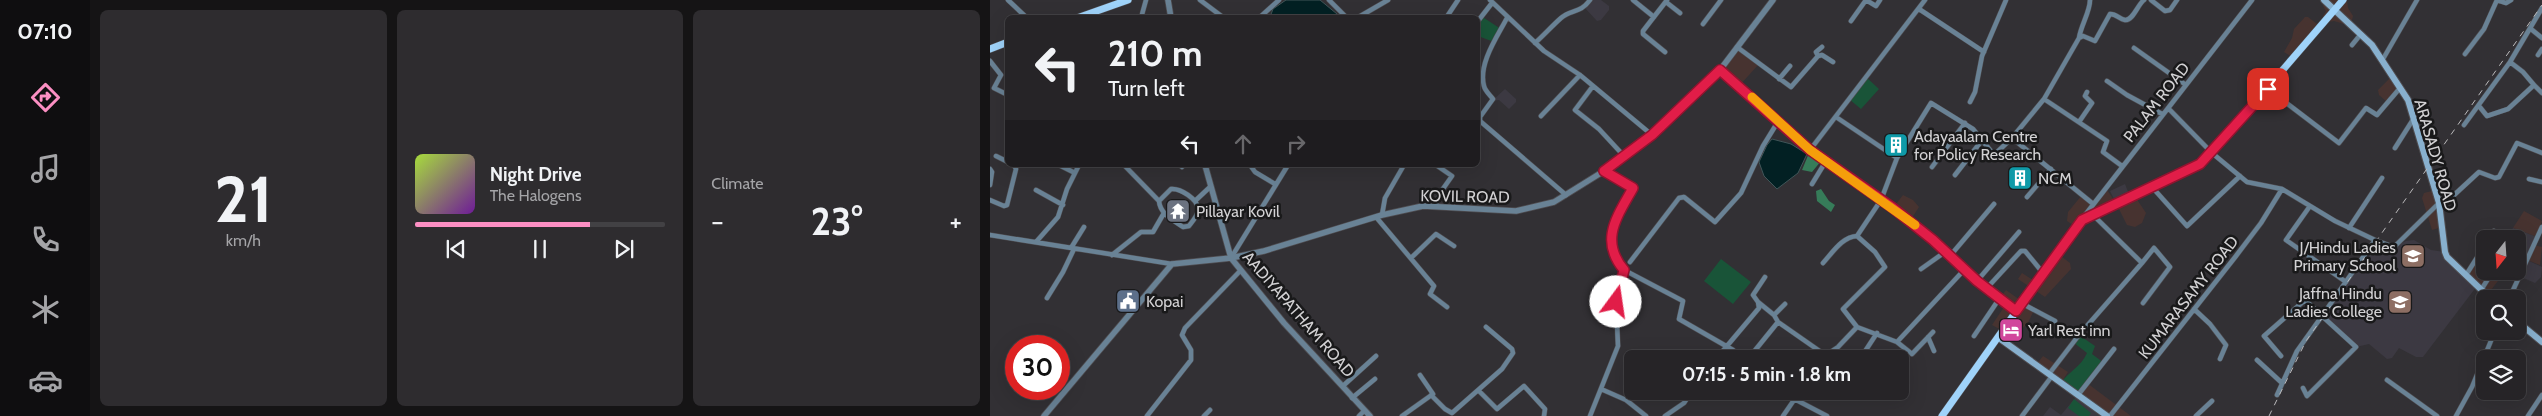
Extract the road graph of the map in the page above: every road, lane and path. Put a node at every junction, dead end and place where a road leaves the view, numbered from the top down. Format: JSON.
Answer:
{"nodes":[{"id":1,"x":1008,"y":0,"type":"edge"},
{"id":2,"x":1128,"y":0,"type":"edge"},
{"id":3,"x":1146,"y":0,"type":"edge"},
{"id":4,"x":1168,"y":0,"type":"edge"},
{"id":5,"x":1200,"y":0,"type":"edge"},
{"id":6,"x":1279,"y":0,"type":"edge"},
{"id":7,"x":1329,"y":0,"type":"edge"},
{"id":8,"x":1388,"y":0,"type":"edge"},
{"id":9,"x":1458,"y":0,"type":"edge"},
{"id":10,"x":1590,"y":0,"type":"edge"},
{"id":11,"x":1634,"y":0,"type":"edge"},
{"id":12,"x":1721,"y":0,"type":"edge"},
{"id":13,"x":1773,"y":0,"type":"edge"},
{"id":14,"x":1866,"y":0,"type":"edge"},
{"id":15,"x":1880,"y":0,"type":"edge"},
{"id":16,"x":1925,"y":0,"type":"edge"},
{"id":17,"x":2006,"y":0,"type":"edge"},
{"id":18,"x":2090,"y":0,"type":"edge"},
{"id":19,"x":2144,"y":0,"type":"edge"},
{"id":20,"x":2151,"y":0,"type":"edge"},
{"id":21,"x":2177,"y":0,"type":"edge"},
{"id":22,"x":2252,"y":0,"type":"edge"},
{"id":23,"x":2324,"y":0,"type":"edge"},
{"id":24,"x":2343,"y":0,"type":"edge"},
{"id":25,"x":2416,"y":0,"type":"edge"},
{"id":26,"x":2497,"y":0,"type":"edge"},
{"id":27,"x":2511,"y":0,"type":"edge"},
{"id":28,"x":1667,"y":1,"type":"edge"},
{"id":29,"x":1491,"y":2,"type":"edge"},
{"id":30,"x":2542,"y":8,"type":"edge"},
{"id":31,"x":1919,"y":9,"type":"junction"},
{"id":32,"x":2335,"y":10,"type":"junction"},
{"id":33,"x":1364,"y":13,"type":"junction"},
{"id":34,"x":1680,"y":14,"type":"dead end"},
{"id":35,"x":1024,"y":15,"type":"edge"},
{"id":36,"x":1086,"y":15,"type":"edge"},
{"id":37,"x":1142,"y":15,"type":"edge"},
{"id":38,"x":1170,"y":15,"type":"edge"},
{"id":39,"x":1220,"y":15,"type":"edge"},
{"id":40,"x":1262,"y":15,"type":"edge"},
{"id":41,"x":1344,"y":15,"type":"edge"},
{"id":42,"x":1361,"y":15,"type":"edge"},
{"id":43,"x":1367,"y":15,"type":"edge"},
{"id":44,"x":1448,"y":15,"type":"edge"},
{"id":45,"x":1654,"y":17,"type":"junction"},
{"id":46,"x":1480,"y":18,"type":"edge"},
{"id":47,"x":1507,"y":18,"type":"junction"},
{"id":48,"x":1851,"y":20,"type":"dead end"},
{"id":49,"x":1704,"y":24,"type":"dead end"},
{"id":50,"x":2531,"y":29,"type":"junction"},
{"id":51,"x":2361,"y":34,"type":"junction"},
{"id":52,"x":2079,"y":38,"type":"junction"},
{"id":53,"x":2542,"y":38,"type":"edge"},
{"id":54,"x":1005,"y":43,"type":"edge"},
{"id":55,"x":1535,"y":43,"type":"junction"},
{"id":56,"x":2352,"y":45,"type":"dead end"},
{"id":57,"x":1737,"y":47,"type":"junction"},
{"id":58,"x":1822,"y":47,"type":"dead end"},
{"id":59,"x":2134,"y":48,"type":"dead end"},
{"id":60,"x":990,"y":49,"type":"edge"},
{"id":61,"x":2542,"y":49,"type":"edge"},
{"id":62,"x":1665,"y":52,"type":"dead end"},
{"id":63,"x":1984,"y":52,"type":"junction"},
{"id":64,"x":2465,"y":54,"type":"dead end"},
{"id":65,"x":2538,"y":55,"type":"dead end"},
{"id":66,"x":1818,"y":56,"type":"junction"},
{"id":67,"x":2383,"y":59,"type":"junction"},
{"id":68,"x":990,"y":61,"type":"edge"},
{"id":69,"x":1834,"y":62,"type":"dead end"},
{"id":70,"x":2510,"y":62,"type":"junction"},
{"id":71,"x":1790,"y":66,"type":"dead end"},
{"id":72,"x":1720,"y":70,"type":"junction"},
{"id":73,"x":1580,"y":75,"type":"junction"},
{"id":74,"x":1779,"y":79,"type":"junction"},
{"id":75,"x":2108,"y":81,"type":"dead end"},
{"id":76,"x":2186,"y":85,"type":"junction"},
{"id":77,"x":2534,"y":85,"type":"junction"},
{"id":78,"x":1593,"y":86,"type":"junction"},
{"id":79,"x":2400,"y":88,"type":"junction"},
{"id":80,"x":2268,"y":89,"type":"junction"},
{"id":81,"x":2087,"y":92,"type":"dead end"},
{"id":82,"x":2542,"y":93,"type":"edge"},
{"id":83,"x":1005,"y":94,"type":"edge"},
{"id":84,"x":2044,"y":99,"type":"junction"},
{"id":85,"x":1970,"y":102,"type":"dead end"},
{"id":86,"x":2479,"y":106,"type":"junction"},
{"id":87,"x":2168,"y":108,"type":"junction"},
{"id":88,"x":2162,"y":114,"type":"junction"},
{"id":89,"x":1541,"y":116,"type":"dead end"},
{"id":90,"x":2415,"y":116,"type":"junction"},
{"id":91,"x":1836,"y":117,"type":"junction"},
{"id":92,"x":1779,"y":120,"type":"junction"},
{"id":93,"x":2078,"y":122,"type":"junction"},
{"id":94,"x":1965,"y":123,"type":"junction"},
{"id":95,"x":2464,"y":126,"type":"dead end"},
{"id":96,"x":1652,"y":135,"type":"junction"},
{"id":97,"x":2012,"y":138,"type":"junction"},
{"id":98,"x":1983,"y":139,"type":"junction"},
{"id":99,"x":2394,"y":148,"type":"dead end"},
{"id":100,"x":1810,"y":150,"type":"junction"},
{"id":101,"x":2212,"y":153,"type":"junction"},
{"id":102,"x":2542,"y":153,"type":"edge"},
{"id":103,"x":996,"y":156,"type":"dead end"},
{"id":104,"x":1624,"y":156,"type":"junction"},
{"id":105,"x":1897,"y":158,"type":"junction"},
{"id":106,"x":1005,"y":160,"type":"edge"},
{"id":107,"x":1826,"y":161,"type":"junction"},
{"id":108,"x":2122,"y":166,"type":"junction"},
{"id":109,"x":1015,"y":167,"type":"edge"},
{"id":110,"x":1063,"y":167,"type":"edge"},
{"id":111,"x":1078,"y":167,"type":"edge"},
{"id":112,"x":1126,"y":167,"type":"edge"},
{"id":113,"x":1205,"y":167,"type":"edge"},
{"id":114,"x":1251,"y":167,"type":"edge"},
{"id":115,"x":1287,"y":167,"type":"edge"},
{"id":116,"x":1403,"y":167,"type":"edge"},
{"id":117,"x":1439,"y":167,"type":"edge"},
{"id":118,"x":1932,"y":167,"type":"dead end"},
{"id":119,"x":990,"y":169,"type":"edge"},
{"id":120,"x":2051,"y":169,"type":"junction"},
{"id":121,"x":1604,"y":171,"type":"junction"},
{"id":122,"x":1075,"y":173,"type":"junction"},
{"id":123,"x":1955,"y":175,"type":"dead end"},
{"id":124,"x":2240,"y":176,"type":"junction"},
{"id":125,"x":2382,"y":178,"type":"dead end"},
{"id":126,"x":2529,"y":179,"type":"dead end"},
{"id":127,"x":2542,"y":182,"type":"edge"},
{"id":128,"x":1275,"y":184,"type":"junction"},
{"id":129,"x":1812,"y":184,"type":"dead end"},
{"id":130,"x":990,"y":186,"type":"edge"},
{"id":131,"x":1210,"y":187,"type":"junction"},
{"id":132,"x":2152,"y":187,"type":"junction"},
{"id":133,"x":2282,"y":189,"type":"junction"},
{"id":134,"x":1036,"y":190,"type":"dead end"},
{"id":135,"x":1566,"y":195,"type":"junction"},
{"id":136,"x":2027,"y":197,"type":"dead end"},
{"id":137,"x":990,"y":200,"type":"edge"},
{"id":138,"x":1881,"y":200,"type":"junction"},
{"id":139,"x":1195,"y":201,"type":"junction"},
{"id":140,"x":1159,"y":202,"type":"junction"},
{"id":141,"x":2092,"y":203,"type":"junction"},
{"id":142,"x":1994,"y":204,"type":"dead end"},
{"id":143,"x":1063,"y":205,"type":"junction"},
{"id":144,"x":1434,"y":206,"type":"junction"},
{"id":145,"x":2310,"y":206,"type":"junction"},
{"id":146,"x":2439,"y":206,"type":"junction"},
{"id":147,"x":1164,"y":213,"type":"junction"},
{"id":148,"x":2092,"y":214,"type":"junction"},
{"id":149,"x":1379,"y":216,"type":"junction"},
{"id":150,"x":2082,"y":220,"type":"junction"},
{"id":151,"x":1084,"y":227,"type":"dead end"},
{"id":152,"x":2542,"y":227,"type":"edge"},
{"id":153,"x":2349,"y":228,"type":"junction"},
{"id":154,"x":2019,"y":232,"type":"dead end"},
{"id":155,"x":990,"y":235,"type":"edge"},
{"id":156,"x":1857,"y":236,"type":"junction"},
{"id":157,"x":2375,"y":240,"type":"junction"},
{"id":158,"x":1036,"y":242,"type":"junction"},
{"id":159,"x":1454,"y":246,"type":"dead end"},
{"id":160,"x":1073,"y":248,"type":"junction"},
{"id":161,"x":1945,"y":252,"type":"junction"},
{"id":162,"x":1112,"y":255,"type":"junction"},
{"id":163,"x":1950,"y":256,"type":"junction"},
{"id":164,"x":1231,"y":258,"type":"junction"},
{"id":165,"x":1412,"y":258,"type":"junction"},
{"id":166,"x":2476,"y":259,"type":"edge"},
{"id":167,"x":1630,"y":262,"type":"dead end"},
{"id":168,"x":1823,"y":263,"type":"dead end"},
{"id":169,"x":2142,"y":263,"type":"junction"},
{"id":170,"x":1172,"y":264,"type":"junction"},
{"id":171,"x":1921,"y":269,"type":"dead end"},
{"id":172,"x":1241,"y":270,"type":"junction"},
{"id":173,"x":1624,"y":270,"type":"junction"},
{"id":174,"x":1964,"y":270,"type":"junction"},
{"id":175,"x":2043,"y":273,"type":"junction"},
{"id":176,"x":2466,"y":275,"type":"junction"},
{"id":177,"x":1765,"y":277,"type":"dead end"},
{"id":178,"x":2487,"y":280,"type":"edge"},
{"id":179,"x":1977,"y":281,"type":"junction"},
{"id":180,"x":2346,"y":282,"type":"junction"},
{"id":181,"x":1986,"y":289,"type":"junction"},
{"id":182,"x":2481,"y":290,"type":"joint"},
{"id":183,"x":2513,"y":290,"type":"edge"},
{"id":184,"x":1046,"y":298,"type":"dead end"},
{"id":185,"x":1999,"y":299,"type":"junction"},
{"id":186,"x":1758,"y":302,"type":"junction"},
{"id":187,"x":2143,"y":302,"type":"dead end"},
{"id":188,"x":2021,"y":303,"type":"junction"},
{"id":189,"x":1785,"y":304,"type":"dead end"},
{"id":190,"x":1447,"y":307,"type":"dead end"},
{"id":191,"x":2194,"y":309,"type":"junction"},
{"id":192,"x":2016,"y":311,"type":"junction"},
{"id":193,"x":1774,"y":315,"type":"junction"},
{"id":194,"x":2322,"y":316,"type":"junction"},
{"id":195,"x":2055,"y":320,"type":"dead end"},
{"id":196,"x":1778,"y":322,"type":"junction"},
{"id":197,"x":1486,"y":327,"type":"dead end"},
{"id":198,"x":1858,"y":327,"type":"junction"},
{"id":199,"x":2526,"y":329,"type":"edge"},
{"id":200,"x":1877,"y":332,"type":"junction"},
{"id":201,"x":1933,"y":332,"type":"dead end"},
{"id":202,"x":1974,"y":336,"type":"dead end"},
{"id":203,"x":1928,"y":337,"type":"junction"},
{"id":204,"x":1999,"y":338,"type":"junction"},
{"id":205,"x":2491,"y":340,"type":"edge"},
{"id":206,"x":1897,"y":342,"type":"junction"},
{"id":207,"x":2542,"y":342,"type":"edge"},
{"id":208,"x":1725,"y":346,"type":"junction"},
{"id":209,"x":2114,"y":349,"type":"dead end"},
{"id":210,"x":1722,"y":350,"type":"edge"},
{"id":211,"x":1730,"y":350,"type":"edge"},
{"id":212,"x":1755,"y":350,"type":"edge"},
{"id":213,"x":1819,"y":350,"type":"edge"},
{"id":214,"x":1834,"y":350,"type":"edge"},
{"id":215,"x":1866,"y":350,"type":"edge"},
{"id":216,"x":1934,"y":351,"type":"dead end"},
{"id":217,"x":1376,"y":356,"type":"dead end"},
{"id":218,"x":2281,"y":356,"type":"dead end"},
{"id":219,"x":2220,"y":358,"type":"dead end"},
{"id":220,"x":2257,"y":360,"type":"dead end"},
{"id":221,"x":1420,"y":375,"type":"dead end"},
{"id":222,"x":2050,"y":375,"type":"junction"},
{"id":223,"x":1376,"y":379,"type":"dead end"},
{"id":224,"x":2387,"y":380,"type":"dead end"},
{"id":225,"x":2282,"y":383,"type":"junction"},
{"id":226,"x":1344,"y":385,"type":"junction"},
{"id":227,"x":2302,"y":388,"type":"dead end"},
{"id":228,"x":1601,"y":389,"type":"junction"},
{"id":229,"x":1479,"y":390,"type":"junction"},
{"id":230,"x":1431,"y":395,"type":"junction"},
{"id":231,"x":2078,"y":395,"type":"junction"},
{"id":232,"x":2542,"y":395,"type":"edge"},
{"id":233,"x":2277,"y":396,"type":"dead end"},
{"id":234,"x":1352,"y":398,"type":"junction"},
{"id":235,"x":1686,"y":400,"type":"edge"},
{"id":236,"x":1791,"y":400,"type":"edge"},
{"id":237,"x":1794,"y":400,"type":"edge"},
{"id":238,"x":2212,"y":401,"type":"dead end"},
{"id":239,"x":1210,"y":410,"type":"dead end"},
{"id":240,"x":1364,"y":411,"type":"junction"},
{"id":241,"x":2098,"y":413,"type":"edge"},
{"id":242,"x":1044,"y":416,"type":"edge"},
{"id":243,"x":1147,"y":416,"type":"edge"},
{"id":244,"x":1204,"y":416,"type":"edge"},
{"id":245,"x":1359,"y":416,"type":"edge"},
{"id":246,"x":1370,"y":416,"type":"edge"},
{"id":247,"x":1402,"y":416,"type":"edge"},
{"id":248,"x":1544,"y":416,"type":"edge"},
{"id":249,"x":1590,"y":416,"type":"edge"},
{"id":250,"x":1646,"y":416,"type":"edge"},
{"id":251,"x":1665,"y":416,"type":"edge"},
{"id":252,"x":1783,"y":416,"type":"edge"},
{"id":253,"x":1827,"y":416,"type":"edge"},
{"id":254,"x":1942,"y":416,"type":"edge"},
{"id":255,"x":2022,"y":416,"type":"edge"},
{"id":256,"x":2108,"y":416,"type":"edge"},
{"id":257,"x":2196,"y":416,"type":"edge"},
{"id":258,"x":2437,"y":416,"type":"edge"},
{"id":259,"x":2456,"y":416,"type":"edge"},
{"id":260,"x":2528,"y":416,"type":"edge"}],
"edges":[{"from":1,"to":35,"type":"street"},
{"from":2,"to":36,"type":"main road"},
{"from":3,"to":37,"type":"street"},
{"from":4,"to":38,"type":"street"},
{"from":5,"to":39,"type":"street"},
{"from":6,"to":40,"type":"street"},
{"from":7,"to":41,"type":"street"},
{"from":8,"to":33,"type":"street"},
{"from":9,"to":44,"type":"street"},
{"from":10,"to":55,"type":"street"},
{"from":11,"to":45,"type":"street"},
{"from":12,"to":49,"type":"street"},
{"from":13,"to":57,"type":"street","name":"KOVIL ROAD"},
{"from":14,"to":15,"type":"street"},
{"from":14,"to":48,"type":"street"},
{"from":16,"to":31,"type":"street"},
{"from":17,"to":63,"type":"street"},
{"from":18,"to":52,"type":"street"},
{"from":19,"to":52,"type":"street"},
{"from":20,"to":21,"type":"street"},
{"from":22,"to":76,"type":"street","name":"PALAM ROAD"},
{"from":23,"to":32,"type":"main road","name":"ARASADY ROAD"},
{"from":24,"to":32,"type":"main road"},
{"from":25,"to":67,"type":"street"},
{"from":26,"to":27,"type":"street"},
{"from":26,"to":64,"type":"street"},
{"from":28,"to":34,"type":"street"},
{"from":28,"to":45,"type":"street"},
{"from":29,"to":46,"type":"street"},
{"from":29,"to":47,"type":"street"},
{"from":30,"to":50,"type":"street"},
{"from":31,"to":63,"type":"street"},
{"from":31,"to":91,"type":"street"},
{"from":32,"to":51,"type":"main road","name":"ARASADY ROAD"},
{"from":32,"to":80,"type":"main road"},
{"from":33,"to":42,"type":"street"},
{"from":33,"to":43,"type":"street"},
{"from":45,"to":62,"type":"street"},
{"from":47,"to":55,"type":"street"},
{"from":47,"to":135,"type":"street"},
{"from":50,"to":53,"type":"street"},
{"from":50,"to":70,"type":"street"},
{"from":51,"to":56,"type":"street"},
{"from":51,"to":67,"type":"main road","name":"ARASADY ROAD"},
{"from":52,"to":84,"type":"street"},
{"from":54,"to":60,"type":"main road"},
{"from":55,"to":73,"type":"street"},
{"from":57,"to":72,"type":"street","name":"KOVIL ROAD"},
{"from":57,"to":74,"type":"street"},
{"from":58,"to":66,"type":"street"},
{"from":59,"to":76,"type":"street"},
{"from":61,"to":65,"type":"street"},
{"from":63,"to":85,"type":"street"},
{"from":66,"to":69,"type":"street"},
{"from":66,"to":74,"type":"street"},
{"from":67,"to":79,"type":"main road","name":"ARASADY ROAD"},
{"from":68,"to":83,"type":"street"},
{"from":70,"to":77,"type":"street"},
{"from":70,"to":86,"type":"street"},
{"from":71,"to":74,"type":"street"},
{"from":72,"to":92,"type":"street"},
{"from":72,"to":96,"type":"street","name":"KOVIL ROAD"},
{"from":73,"to":78,"type":"street"},
{"from":73,"to":89,"type":"street"},
{"from":75,"to":88,"type":"street"},
{"from":76,"to":87,"type":"street","name":"PALAM ROAD"},
{"from":77,"to":82,"type":"street"},
{"from":77,"to":86,"type":"street"},
{"from":78,"to":96,"type":"street"},
{"from":78,"to":104,"type":"street"},
{"from":79,"to":80,"type":"street"},
{"from":79,"to":90,"type":"main road","name":"ARASADY ROAD"},
{"from":80,"to":101,"type":"main road"},
{"from":81,"to":93,"type":"street"},
{"from":84,"to":93,"type":"street"},
{"from":84,"to":97,"type":"street"},
{"from":86,"to":95,"type":"street"},
{"from":87,"to":88,"type":"street","name":"PALAM ROAD"},
{"from":87,"to":101,"type":"street"},
{"from":88,"to":108,"type":"street","name":"PALAM ROAD"},
{"from":90,"to":99,"type":"street"},
{"from":90,"to":146,"type":"main road","name":"ARASADY ROAD"},
{"from":91,"to":100,"type":"street"},
{"from":91,"to":105,"type":"street"},
{"from":92,"to":100,"type":"street"},
{"from":92,"to":167,"type":"street"},
{"from":93,"to":108,"type":"street"},
{"from":94,"to":98,"type":"street"},
{"from":94,"to":105,"type":"street"},
{"from":94,"to":118,"type":"street"},
{"from":96,"to":104,"type":"street"},
{"from":96,"to":121,"type":"street","name":"KOVIL ROAD"},
{"from":97,"to":98,"type":"street"},
{"from":97,"to":120,"type":"street"},
{"from":98,"to":123,"type":"street"},
{"from":100,"to":107,"type":"street"},
{"from":101,"to":124,"type":"street"},
{"from":101,"to":132,"type":"main road"},
{"from":102,"to":146,"type":"street"},
{"from":103,"to":106,"type":"street"},
{"from":104,"to":121,"type":"street"},
{"from":105,"to":138,"type":"street"},
{"from":107,"to":129,"type":"street"},
{"from":107,"to":138,"type":"street"},
{"from":108,"to":141,"type":"street","name":"PALAM ROAD"},
{"from":109,"to":137,"type":"street"},
{"from":110,"to":122,"type":"street"},
{"from":111,"to":122,"type":"street"},
{"from":112,"to":140,"type":"street"},
{"from":113,"to":131,"type":"street","name":"AADIYAPATHAM ROAD"},
{"from":114,"to":128,"type":"street"},
{"from":115,"to":128,"type":"street"},
{"from":116,"to":149,"type":"street"},
{"from":117,"to":144,"type":"street"},
{"from":119,"to":130,"type":"street"},
{"from":120,"to":136,"type":"street"},
{"from":120,"to":141,"type":"street"},
{"from":121,"to":135,"type":"street","name":"KOVIL ROAD"},
{"from":121,"to":173,"type":"street"},
{"from":122,"to":143,"type":"street"},
{"from":124,"to":132,"type":"street"},
{"from":124,"to":133,"type":"street"},
{"from":125,"to":153,"type":"street"},
{"from":126,"to":127,"type":"street"},
{"from":128,"to":164,"type":"street"},
{"from":131,"to":139,"type":"street"},
{"from":131,"to":164,"type":"street","name":"AADIYAPATHAM ROAD"},
{"from":132,"to":148,"type":"main road"},
{"from":133,"to":145,"type":"street"},
{"from":133,"to":191,"type":"street","name":"KUMARASAMY ROAD"},
{"from":134,"to":143,"type":"street"},
{"from":135,"to":144,"type":"street","name":"KOVIL ROAD"},
{"from":138,"to":156,"type":"street"},
{"from":138,"to":161,"type":"street"},
{"from":139,"to":140,"type":"street"},
{"from":139,"to":147,"type":"street"},
{"from":140,"to":147,"type":"street"},
{"from":141,"to":150,"type":"street","name":"PALAM ROAD"},
{"from":142,"to":163,"type":"street"},
{"from":143,"to":158,"type":"street"},
{"from":144,"to":149,"type":"street","name":"KOVIL ROAD"},
{"from":145,"to":153,"type":"street"},
{"from":145,"to":180,"type":"street"},
{"from":146,"to":157,"type":"street"},
{"from":146,"to":176,"type":"main road","name":"ARASADY ROAD"},
{"from":147,"to":162,"type":"street"},
{"from":148,"to":150,"type":"main road"},
{"from":148,"to":169,"type":"street"},
{"from":149,"to":164,"type":"street","name":"KOVIL ROAD"},
{"from":149,"to":165,"type":"street"},
{"from":150,"to":175,"type":"main road"},
{"from":151,"to":160,"type":"street"},
{"from":152,"to":183,"type":"street"},
{"from":153,"to":157,"type":"street"},
{"from":154,"to":179,"type":"street"},
{"from":155,"to":158,"type":"street"},
{"from":156,"to":168,"type":"street"},
{"from":156,"to":198,"type":"street"},
{"from":157,"to":180,"type":"street"},
{"from":158,"to":160,"type":"street"},
{"from":159,"to":165,"type":"street"},
{"from":160,"to":162,"type":"street"},
{"from":160,"to":184,"type":"street"},
{"from":161,"to":163,"type":"street"},
{"from":161,"to":171,"type":"street"},
{"from":162,"to":170,"type":"street"},
{"from":163,"to":174,"type":"street"},
{"from":164,"to":170,"type":"street","name":"KOVIL ROAD"},
{"from":164,"to":172,"type":"street","name":"AADIYAPATHAM ROAD"},
{"from":165,"to":190,"type":"street"},
{"from":166,"to":176,"type":"street"},
{"from":169,"to":187,"type":"street"},
{"from":169,"to":222,"type":"street"},
{"from":170,"to":242,"type":"street"},
{"from":172,"to":226,"type":"street","name":"AADIYAPATHAM ROAD"},
{"from":172,"to":243,"type":"street"},
{"from":173,"to":208,"type":"street"},
{"from":173,"to":228,"type":"street"},
{"from":174,"to":179,"type":"street"},
{"from":174,"to":206,"type":"street"},
{"from":175,"to":181,"type":"street"},
{"from":175,"to":188,"type":"main road"},
{"from":176,"to":182,"type":"main road","name":"ARASADY ROAD"},
{"from":177,"to":186,"type":"street"},
{"from":178,"to":182,"type":"street"},
{"from":179,"to":181,"type":"street"},
{"from":180,"to":194,"type":"street"},
{"from":181,"to":185,"type":"street"},
{"from":185,"to":192,"type":"street"},
{"from":185,"to":202,"type":"street"},
{"from":186,"to":193,"type":"street"},
{"from":186,"to":208,"type":"street"},
{"from":188,"to":192,"type":"main road"},
{"from":188,"to":195,"type":"street"},
{"from":189,"to":193,"type":"street"},
{"from":191,"to":219,"type":"street"},
{"from":191,"to":256,"type":"street","name":"KUMARASAMY ROAD"},
{"from":192,"to":204,"type":"main road"},
{"from":193,"to":196,"type":"street"},
{"from":194,"to":218,"type":"street"},
{"from":194,"to":225,"type":"street"},
{"from":194,"to":227,"type":"street"},
{"from":196,"to":212,"type":"street"},
{"from":196,"to":213,"type":"street"},
{"from":197,"to":229,"type":"street"},
{"from":198,"to":200,"type":"street"},
{"from":198,"to":214,"type":"street"},
{"from":199,"to":207,"type":"main road"},
{"from":200,"to":206,"type":"street"},
{"from":200,"to":215,"type":"street"},
{"from":201,"to":203,"type":"street"},
{"from":203,"to":206,"type":"street"},
{"from":203,"to":216,"type":"street"},
{"from":204,"to":222,"type":"main road"},
{"from":204,"to":254,"type":"main road"},
{"from":205,"to":259,"type":"street"},
{"from":208,"to":210,"type":"street"},
{"from":208,"to":211,"type":"street"},
{"from":209,"to":231,"type":"street"},
{"from":217,"to":226,"type":"street"},
{"from":220,"to":225,"type":"street"},
{"from":221,"to":230,"type":"street"},
{"from":222,"to":231,"type":"main road"},
{"from":222,"to":255,"type":"street"},
{"from":223,"to":234,"type":"street"},
{"from":224,"to":258,"type":"street"},
{"from":225,"to":233,"type":"street"},
{"from":226,"to":234,"type":"street","name":"AADIYAPATHAM ROAD"},
{"from":228,"to":249,"type":"street"},
{"from":228,"to":250,"type":"street"},
{"from":229,"to":230,"type":"street"},
{"from":229,"to":248,"type":"street"},
{"from":230,"to":247,"type":"street"},
{"from":231,"to":241,"type":"main road"},
{"from":232,"to":260,"type":"street"},
{"from":234,"to":240,"type":"street","name":"AADIYAPATHAM ROAD"},
{"from":235,"to":251,"type":"street"},
{"from":236,"to":252,"type":"street"},
{"from":237,"to":253,"type":"street"},
{"from":238,"to":257,"type":"street"},
{"from":239,"to":244,"type":"street"},
{"from":240,"to":245,"type":"street"},
{"from":240,"to":246,"type":"street","name":"AADIYAPATHAM ROAD"},
{"from":241,"to":256,"type":"main road"}]}
